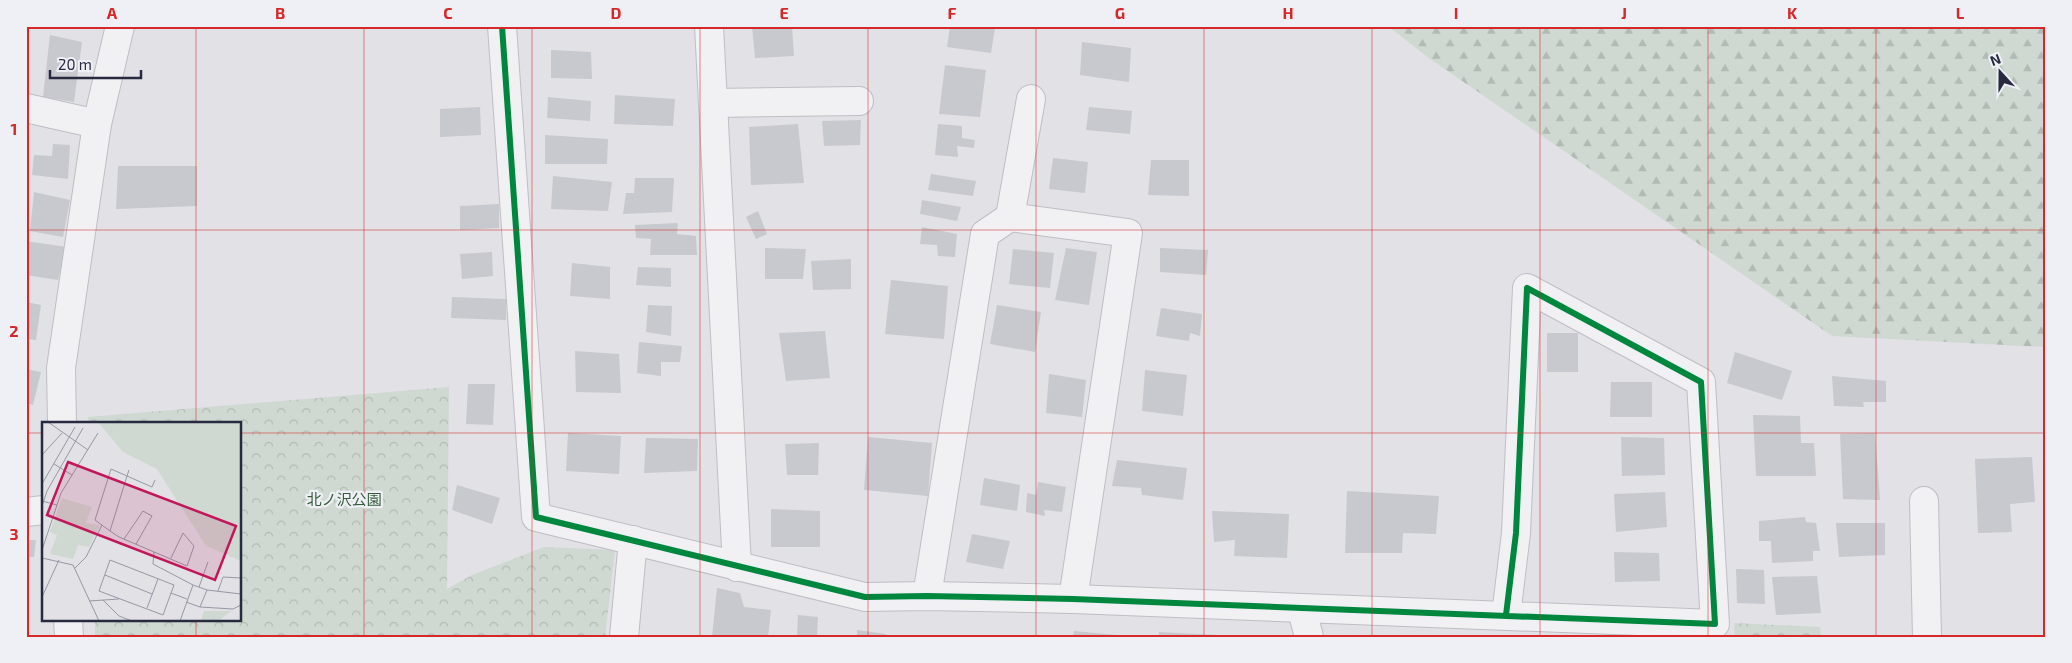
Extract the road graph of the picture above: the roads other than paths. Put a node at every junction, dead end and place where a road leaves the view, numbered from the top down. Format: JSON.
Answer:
{"nodes":[{"id":1,"x":120,"y":26,"type":"edge"},
{"id":2,"x":502,"y":26,"type":"edge"},
{"id":3,"x":709,"y":26,"type":"edge"},
{"id":4,"x":1031,"y":99,"type":"dead end"},
{"id":5,"x":859,"y":101,"type":"dead end"},
{"id":6,"x":714,"y":103,"type":"junction"},
{"id":7,"x":26,"y":108,"type":"edge"},
{"id":8,"x":97,"y":124,"type":"junction"},
{"id":9,"x":1010,"y":217,"type":"junction"},
{"id":10,"x":62,"y":422,"type":"edge"},
{"id":11,"x":1924,"y":501,"type":"dead end"},
{"id":12,"x":42,"y":510,"type":"edge"},
{"id":13,"x":26,"y":512,"type":"edge"},
{"id":14,"x":633,"y":540,"type":"junction"},
{"id":15,"x":737,"y":567,"type":"junction"},
{"id":16,"x":926,"y":596,"type":"junction"},
{"id":17,"x":1073,"y":599,"type":"junction"},
{"id":18,"x":1302,"y":610,"type":"junction"},
{"id":19,"x":1506,"y":615,"type":"junction"},
{"id":20,"x":68,"y":620,"type":"edge"},
{"id":21,"x":69,"y":637,"type":"edge"},
{"id":22,"x":624,"y":637,"type":"edge"},
{"id":23,"x":1308,"y":637,"type":"edge"},
{"id":24,"x":1927,"y":637,"type":"edge"}],
"edges":[{"from":1,"to":8,"type":"street"},
{"from":2,"to":14,"type":"street"},
{"from":3,"to":6,"type":"street"},
{"from":4,"to":9,"type":"street"},
{"from":5,"to":6,"type":"street"},
{"from":6,"to":15,"type":"street"},
{"from":7,"to":8,"type":"street"},
{"from":8,"to":10,"type":"street"},
{"from":9,"to":16,"type":"street"},
{"from":9,"to":17,"type":"street"},
{"from":11,"to":24,"type":"street"},
{"from":12,"to":13,"type":"street"},
{"from":14,"to":15,"type":"street"},
{"from":14,"to":22,"type":"street"},
{"from":15,"to":16,"type":"street"},
{"from":16,"to":17,"type":"street"},
{"from":17,"to":18,"type":"street"},
{"from":18,"to":19,"type":"street"},
{"from":18,"to":23,"type":"street"},
{"from":19,"to":19,"type":"street"},
{"from":20,"to":21,"type":"street"}]}
